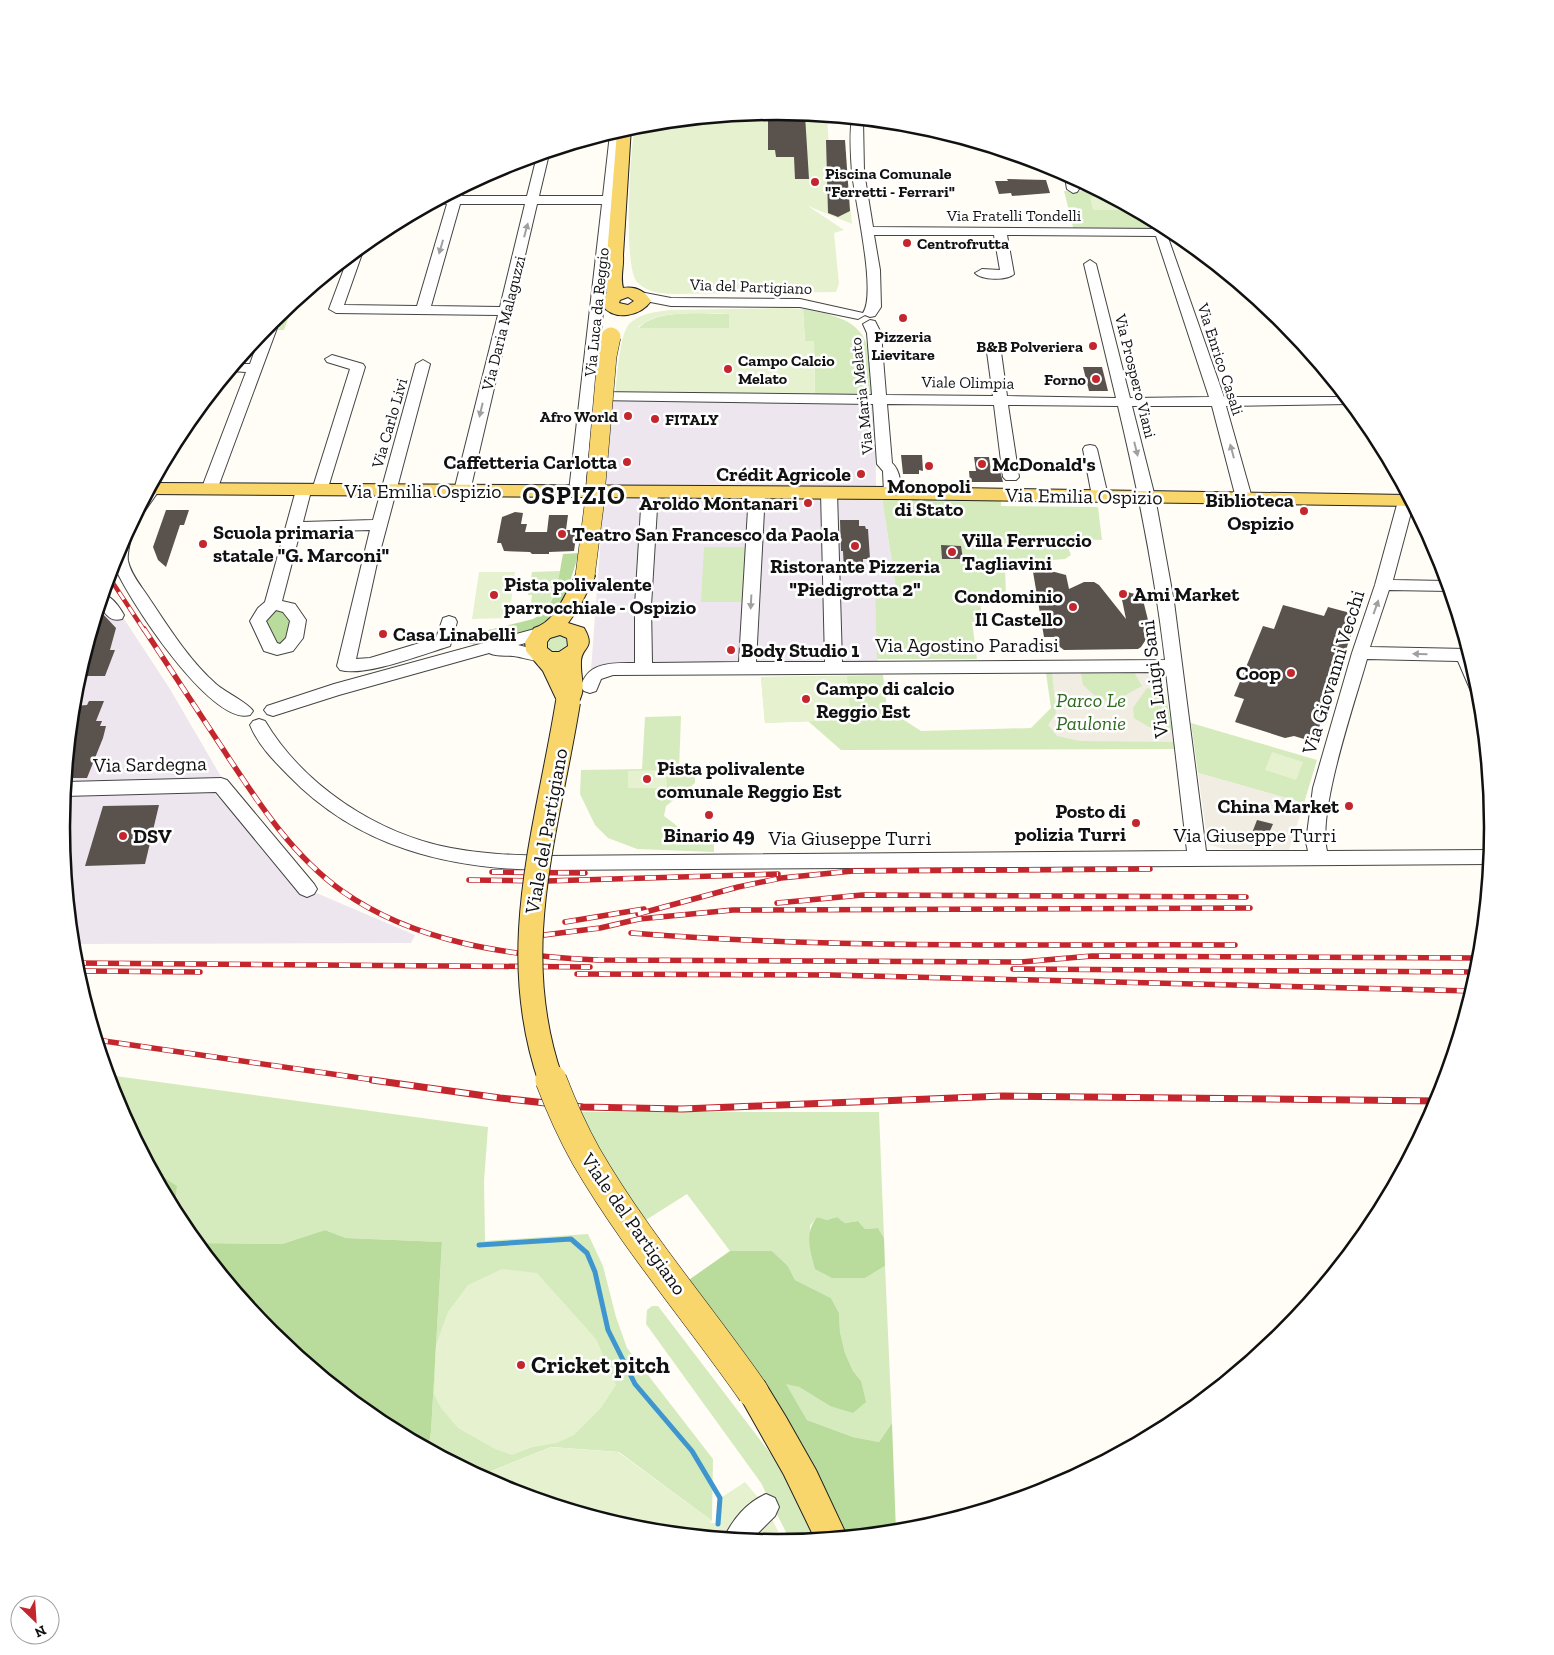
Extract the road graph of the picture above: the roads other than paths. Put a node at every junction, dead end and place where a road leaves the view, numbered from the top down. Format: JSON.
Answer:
{"nodes":[{"id":1,"x":857,"y":126,"type":"edge"},
{"id":2,"x":623,"y":138,"type":"edge"},
{"id":3,"x":615,"y":140,"type":"edge"},
{"id":4,"x":542,"y":161,"type":"edge"},
{"id":5,"x":460,"y":195,"type":"edge"},
{"id":6,"x":455,"y":198,"type":"edge"},
{"id":7,"x":534,"y":199,"type":"junction"},
{"id":8,"x":608,"y":200,"type":"junction"},
{"id":9,"x":867,"y":231,"type":"junction"},
{"id":10,"x":1000,"y":231,"type":"junction"},
{"id":11,"x":1157,"y":232,"type":"edge"},
{"id":12,"x":1162,"y":235,"type":"edge"},
{"id":13,"x":353,"y":263,"type":"edge"},
{"id":14,"x":1090,"y":264,"type":"dead end"},
{"id":15,"x":616,"y":268,"type":"junction"},
{"id":16,"x":982,"y":274,"type":"dead end"},
{"id":17,"x":614,"y":301,"type":"junction"},
{"id":18,"x":636,"y":301,"type":"junction"},
{"id":19,"x":423,"y":309,"type":"junction"},
{"id":20,"x":504,"y":311,"type":"junction"},
{"id":21,"x":866,"y":317,"type":"junction"},
{"id":22,"x":611,"y":337,"type":"junction"},
{"id":23,"x":265,"y":340,"type":"edge"},
{"id":24,"x":994,"y":352,"type":"dead end"},
{"id":25,"x":332,"y":359,"type":"dead end"},
{"id":26,"x":424,"y":364,"type":"dead end"},
{"id":27,"x":239,"y":368,"type":"edge"},
{"id":28,"x":254,"y":368,"type":"junction"},
{"id":29,"x":587,"y":396,"type":"junction"},
{"id":30,"x":881,"y":399,"type":"junction"},
{"id":31,"x":1001,"y":400,"type":"junction"},
{"id":32,"x":1341,"y":401,"type":"edge"},
{"id":33,"x":1124,"y":402,"type":"junction"},
{"id":34,"x":1218,"y":402,"type":"junction"},
{"id":35,"x":1090,"y":449,"type":"dead end"},
{"id":36,"x":1011,"y":477,"type":"dead end"},
{"id":37,"x":157,"y":489,"type":"edge"},
{"id":38,"x":209,"y":490,"type":"junction"},
{"id":39,"x":312,"y":490,"type":"junction"},
{"id":40,"x":388,"y":491,"type":"junction"},
{"id":41,"x":462,"y":491,"type":"junction"},
{"id":42,"x":578,"y":492,"type":"junction"},
{"id":43,"x":650,"y":492,"type":"junction"},
{"id":44,"x":757,"y":492,"type":"junction"},
{"id":45,"x":829,"y":492,"type":"junction"},
{"id":46,"x":886,"y":493,"type":"junction"},
{"id":47,"x":1100,"y":496,"type":"junction"},
{"id":48,"x":1147,"y":497,"type":"junction"},
{"id":49,"x":1244,"y":498,"type":"junction"},
{"id":50,"x":1403,"y":501,"type":"edge"},
{"id":51,"x":1406,"y":506,"type":"edge"},
{"id":52,"x":380,"y":525,"type":"junction"},
{"id":53,"x":294,"y":527,"type":"junction"},
{"id":54,"x":121,"y":564,"type":"edge"},
{"id":55,"x":585,"y":576,"type":"junction"},
{"id":56,"x":1383,"y":584,"type":"junction"},
{"id":57,"x":1441,"y":586,"type":"edge"},
{"id":58,"x":107,"y":604,"type":"edge"},
{"id":59,"x":273,"y":604,"type":"dead end"},
{"id":60,"x":116,"y":615,"type":"dead end"},
{"id":61,"x":449,"y":622,"type":"dead end"},
{"id":62,"x":545,"y":632,"type":"junction"},
{"id":63,"x":576,"y":633,"type":"junction"},
{"id":64,"x":482,"y":650,"type":"junction"},
{"id":65,"x":1360,"y":653,"type":"junction"},
{"id":66,"x":1462,"y":655,"type":"edge"},
{"id":67,"x":570,"y":656,"type":"junction"},
{"id":68,"x":543,"y":657,"type":"junction"},
{"id":69,"x":1174,"y":666,"type":"junction"},
{"id":70,"x":834,"y":667,"type":"junction"},
{"id":71,"x":747,"y":668,"type":"junction"},
{"id":72,"x":644,"y":669,"type":"junction"},
{"id":73,"x":590,"y":687,"type":"dead end"},
{"id":74,"x":568,"y":702,"type":"junction"},
{"id":75,"x":273,"y":710,"type":"junction"},
{"id":76,"x":244,"y":711,"type":"junction"},
{"id":77,"x":259,"y":725,"type":"junction"},
{"id":78,"x":72,"y":789,"type":"edge"},
{"id":79,"x":1197,"y":857,"type":"junction"},
{"id":80,"x":1483,"y":857,"type":"edge"},
{"id":81,"x":1319,"y":858,"type":"junction"},
{"id":82,"x":307,"y":889,"type":"dead end"},
{"id":83,"x":766,"y":1507,"type":"dead end"},
{"id":84,"x":829,"y":1532,"type":"edge"},
{"id":85,"x":740,"y":1533,"type":"edge"}],
"edges":[{"from":1,"to":9,"type":"street","name":"Via Maria Melato"},
{"from":2,"to":15,"type":"main road","name":"Viale del Partigiano"},
{"from":3,"to":8,"type":"street","name":"Via Luca da Reggio"},
{"from":4,"to":7,"type":"street","name":"Via Daria Malaguzzi"},
{"from":5,"to":7,"type":"street"},
{"from":6,"to":19,"type":"street","one_way":true},
{"from":7,"to":8,"type":"street"},
{"from":20,"to":7,"type":"street","name":"Via Daria Malaguzzi","one_way":true},
{"from":8,"to":29,"type":"street","name":"Via Luca da Reggio"},
{"from":9,"to":10,"type":"street","name":"Via Fratelli Tondelli"},
{"from":9,"to":21,"type":"street","name":"Via Maria Melato"},
{"from":10,"to":11,"type":"street","name":"Via Fratelli Tondelli"},
{"from":10,"to":16,"type":"street"},
{"from":12,"to":34,"type":"street","name":"Via Enrico Casali"},
{"from":13,"to":19,"type":"street"},
{"from":14,"to":33,"type":"street","name":"Via Prospero Viani"},
{"from":15,"to":17,"type":"main road","name":"Viale del Partigiano"},
{"from":15,"to":18,"type":"main road"},
{"from":17,"to":18,"type":"main road"},
{"from":17,"to":22,"type":"main road","name":"Viale del Partigiano"},
{"from":18,"to":21,"type":"street","name":"Via del Partigiano"},
{"from":18,"to":22,"type":"main road","name":"Viale del Partigiano"},
{"from":19,"to":20,"type":"street"},
{"from":20,"to":41,"type":"street","name":"Via Daria Malaguzzi","one_way":true},
{"from":21,"to":30,"type":"street","name":"Via Maria Melato"},
{"from":22,"to":55,"type":"main road","name":"Viale del Partigiano","bridge":true},
{"from":23,"to":28,"type":"street"},
{"from":24,"to":31,"type":"street"},
{"from":25,"to":39,"type":"street"},
{"from":26,"to":40,"type":"street","name":"Via Carlo Livi"},
{"from":27,"to":28,"type":"street"},
{"from":28,"to":38,"type":"street"},
{"from":29,"to":30,"type":"street","name":"Viale Olimpia"},
{"from":29,"to":42,"type":"street","name":"Via Luca da Reggio"},
{"from":30,"to":31,"type":"street","name":"Viale Olimpia"},
{"from":30,"to":46,"type":"street","name":"Via Maria Melato"},
{"from":31,"to":33,"type":"street","name":"Viale Olimpia"},
{"from":31,"to":36,"type":"street"},
{"from":32,"to":34,"type":"street","name":"Viale Olimpia"},
{"from":33,"to":34,"type":"street","name":"Viale Olimpia"},
{"from":33,"to":48,"type":"street","name":"Via Prospero Viani","one_way":true},
{"from":49,"to":34,"type":"street","name":"Via Enrico Casali","one_way":true},
{"from":35,"to":47,"type":"street"},
{"from":37,"to":38,"type":"main road","name":"Via Emilia Ospizio"},
{"from":38,"to":39,"type":"main road","name":"Via Emilia Ospizio"},
{"from":39,"to":40,"type":"main road","name":"Via Emilia Ospizio"},
{"from":39,"to":53,"type":"street"},
{"from":40,"to":41,"type":"main road","name":"Via Emilia Ospizio"},
{"from":40,"to":52,"type":"street","name":"Via Carlo Livi"},
{"from":41,"to":42,"type":"main road","name":"Via Emilia Ospizio"},
{"from":42,"to":43,"type":"main road","name":"Via Emilia Ospizio"},
{"from":43,"to":44,"type":"main road","name":"Via Emilia Ospizio"},
{"from":43,"to":72,"type":"street"},
{"from":44,"to":45,"type":"main road","name":"Via Emilia Ospizio"},
{"from":44,"to":71,"type":"street","one_way":true},
{"from":45,"to":46,"type":"main road","name":"Via Emilia Ospizio"},
{"from":45,"to":70,"type":"street"},
{"from":46,"to":47,"type":"main road","name":"Via Emilia Ospizio"},
{"from":47,"to":48,"type":"main road","name":"Via Emilia Ospizio"},
{"from":48,"to":49,"type":"main road","name":"Via Emilia Ospizio"},
{"from":48,"to":69,"type":"street","name":"Via Luigi Sani"},
{"from":49,"to":50,"type":"main road","name":"Via Emilia Ospizio"},
{"from":51,"to":56,"type":"street","name":"Via Giovanni Vecchi"},
{"from":52,"to":53,"type":"street"},
{"from":52,"to":61,"type":"street","name":"Via Carlo Livi"},
{"from":53,"to":59,"type":"street"},
{"from":54,"to":76,"type":"street"},
{"from":55,"to":62,"type":"main road","name":"Viale del Partigiano"},
{"from":55,"to":63,"type":"main road","name":"Viale del Partigiano"},
{"from":56,"to":57,"type":"street"},
{"from":65,"to":56,"type":"street","name":"Via Giovanni Vecchi","one_way":true},
{"from":58,"to":60,"type":"street"},
{"from":62,"to":63,"type":"main road"},
{"from":62,"to":64,"type":"street"},
{"from":62,"to":68,"type":"main road"},
{"from":63,"to":67,"type":"main road","name":"Viale del Partigiano"},
{"from":64,"to":68,"type":"street"},
{"from":64,"to":75,"type":"street"},
{"from":66,"to":65,"type":"street","one_way":true},
{"from":65,"to":81,"type":"street","name":"Via Giovanni Vecchi"},
{"from":67,"to":68,"type":"main road"},
{"from":67,"to":74,"type":"main road","name":"Viale del Partigiano"},
{"from":68,"to":74,"type":"main road"},
{"from":69,"to":70,"type":"street","name":"Via Agostino Paradisi"},
{"from":69,"to":79,"type":"street","name":"Via Luigi Sani"},
{"from":70,"to":71,"type":"street","name":"Via Agostino Paradisi"},
{"from":71,"to":72,"type":"street","name":"Via Agostino Paradisi"},
{"from":72,"to":73,"type":"street","name":"Via Agostino Paradisi"},
{"from":74,"to":84,"type":"main road","name":"Viale del Partigiano","bridge":true},
{"from":75,"to":76,"type":"street"},
{"from":75,"to":77,"type":"street"},
{"from":76,"to":77,"type":"street"},
{"from":77,"to":79,"type":"street","name":"Via Giuseppe Turri"},
{"from":78,"to":82,"type":"street","name":"Via Sardegna"},
{"from":79,"to":81,"type":"street","name":"Via Giuseppe Turri"},
{"from":80,"to":81,"type":"street","name":"Via Giuseppe Turri"},
{"from":83,"to":85,"type":"street"}]}
